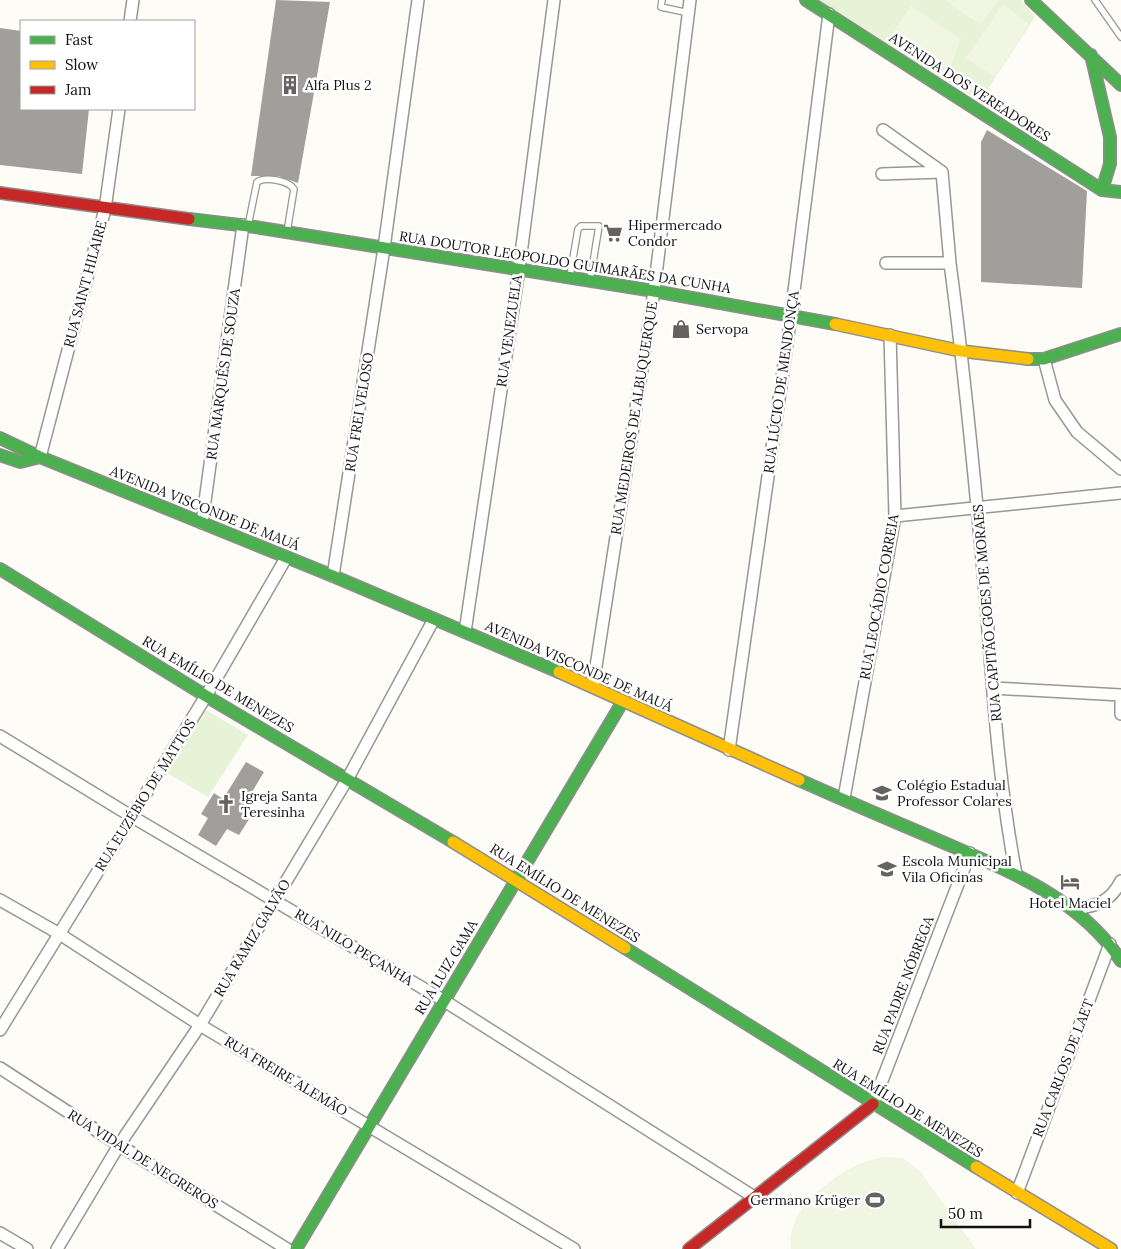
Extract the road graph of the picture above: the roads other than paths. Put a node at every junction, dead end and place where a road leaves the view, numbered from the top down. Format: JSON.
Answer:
{"nodes":[{"id":1,"x":133,"y":0,"type":"edge"},
{"id":2,"x":418,"y":0,"type":"edge"},
{"id":3,"x":554,"y":0,"type":"edge"},
{"id":4,"x":662,"y":0,"type":"edge"},
{"id":5,"x":690,"y":0,"type":"edge"},
{"id":6,"x":806,"y":0,"type":"edge"},
{"id":7,"x":1031,"y":0,"type":"edge"},
{"id":8,"x":1095,"y":0,"type":"edge"},
{"id":9,"x":689,"y":13,"type":"junction"},
{"id":10,"x":829,"y":14,"type":"junction"},
{"id":11,"x":130,"y":20,"type":"edge"},
{"id":12,"x":1121,"y":24,"type":"edge"},
{"id":13,"x":1115,"y":28,"type":"junction"},
{"id":14,"x":1121,"y":37,"type":"edge"},
{"id":15,"x":1090,"y":55,"type":"junction"},
{"id":16,"x":1121,"y":85,"type":"edge"},
{"id":17,"x":119,"y":110,"type":"edge"},
{"id":18,"x":883,"y":130,"type":"dead end"},
{"id":19,"x":1110,"y":137,"type":"junction"},
{"id":20,"x":1121,"y":142,"type":"edge"},
{"id":21,"x":942,"y":172,"type":"junction"},
{"id":22,"x":882,"y":174,"type":"dead end"},
{"id":23,"x":1102,"y":190,"type":"junction"},
{"id":24,"x":1121,"y":192,"type":"edge"},
{"id":25,"x":0,"y":193,"type":"edge"},
{"id":26,"x":105,"y":209,"type":"junction"},
{"id":27,"x":246,"y":225,"type":"junction"},
{"id":28,"x":287,"y":232,"type":"junction"},
{"id":29,"x":384,"y":248,"type":"junction"},
{"id":30,"x":886,"y":263,"type":"dead end"},
{"id":31,"x":950,"y":263,"type":"junction"},
{"id":32,"x":519,"y":269,"type":"junction"},
{"id":33,"x":570,"y":277,"type":"junction"},
{"id":34,"x":590,"y":281,"type":"junction"},
{"id":35,"x":654,"y":291,"type":"junction"},
{"id":36,"x":791,"y":314,"type":"junction"},
{"id":37,"x":1121,"y":334,"type":"edge"},
{"id":38,"x":890,"y":335,"type":"junction"},
{"id":39,"x":961,"y":351,"type":"junction"},
{"id":40,"x":1044,"y":359,"type":"junction"},
{"id":41,"x":0,"y":438,"type":"edge"},
{"id":42,"x":0,"y":455,"type":"edge"},
{"id":43,"x":40,"y":458,"type":"junction"},
{"id":44,"x":1121,"y":468,"type":"edge"},
{"id":45,"x":1121,"y":493,"type":"edge"},
{"id":46,"x":977,"y":508,"type":"junction"},
{"id":47,"x":895,"y":516,"type":"junction"},
{"id":48,"x":202,"y":522,"type":"junction"},
{"id":49,"x":286,"y":558,"type":"junction"},
{"id":50,"x":0,"y":568,"type":"edge"},
{"id":51,"x":334,"y":576,"type":"junction"},
{"id":52,"x":434,"y":619,"type":"junction"},
{"id":53,"x":465,"y":632,"type":"junction"},
{"id":54,"x":593,"y":686,"type":"junction"},
{"id":55,"x":993,"y":688,"type":"junction"},
{"id":56,"x":1121,"y":695,"type":"edge"},
{"id":57,"x":206,"y":696,"type":"junction"},
{"id":58,"x":623,"y":701,"type":"junction"},
{"id":59,"x":1121,"y":702,"type":"edge"},
{"id":60,"x":1121,"y":714,"type":"edge"},
{"id":61,"x":0,"y":736,"type":"edge"},
{"id":62,"x":729,"y":750,"type":"junction"},
{"id":63,"x":348,"y":778,"type":"junction"},
{"id":64,"x":844,"y":798,"type":"junction"},
{"id":65,"x":131,"y":816,"type":"junction"},
{"id":66,"x":970,"y":854,"type":"junction"},
{"id":67,"x":1016,"y":874,"type":"junction"},
{"id":68,"x":517,"y":880,"type":"junction"},
{"id":69,"x":1121,"y":880,"type":"edge"},
{"id":70,"x":0,"y":900,"type":"edge"},
{"id":71,"x":275,"y":900,"type":"junction"},
{"id":72,"x":1074,"y":909,"type":"junction"},
{"id":73,"x":58,"y":934,"type":"junction"},
{"id":74,"x":1110,"y":944,"type":"junction"},
{"id":75,"x":1121,"y":961,"type":"edge"},
{"id":76,"x":443,"y":1000,"type":"junction"},
{"id":77,"x":200,"y":1025,"type":"junction"},
{"id":78,"x":0,"y":1030,"type":"edge"},
{"id":79,"x":0,"y":1068,"type":"edge"},
{"id":80,"x":873,"y":1104,"type":"junction"},
{"id":81,"x":370,"y":1127,"type":"junction"},
{"id":82,"x":119,"y":1145,"type":"junction"},
{"id":83,"x":1016,"y":1193,"type":"junction"},
{"id":84,"x":754,"y":1198,"type":"junction"},
{"id":85,"x":0,"y":1233,"type":"edge"},
{"id":86,"x":27,"y":1249,"type":"edge"},
{"id":87,"x":57,"y":1249,"type":"edge"},
{"id":88,"x":287,"y":1249,"type":"edge"},
{"id":89,"x":296,"y":1249,"type":"edge"},
{"id":90,"x":574,"y":1249,"type":"edge"},
{"id":91,"x":689,"y":1249,"type":"edge"},
{"id":92,"x":1111,"y":1249,"type":"edge"}],
"edges":[{"from":1,"to":11,"type":"street"},
{"from":2,"to":29,"type":"street","name":"RUA FREI VELOSO"},
{"from":3,"to":32,"type":"street","name":"RUA VENEZUELA"},
{"from":4,"to":9,"type":"lane"},
{"from":5,"to":9,"type":"street","name":"RUA MEDEIROS DE ALBUQUERQUE"},
{"from":6,"to":10,"type":"main road","name":"AVENIDA DOS VEREADORES"},
{"from":7,"to":15,"type":"main road"},
{"from":8,"to":13,"type":"lane"},
{"from":9,"to":35,"type":"street","name":"RUA MEDEIROS DE ALBUQUERQUE"},
{"from":10,"to":23,"type":"main road","name":"AVENIDA DOS VEREADORES"},
{"from":10,"to":36,"type":"street","name":"RUA LÚCIO DE MENDONÇA"},
{"from":12,"to":13,"type":"lane"},
{"from":13,"to":14,"type":"lane"},
{"from":15,"to":16,"type":"main road"},
{"from":15,"to":19,"type":"main road"},
{"from":17,"to":26,"type":"street","name":"RUA SAINT HILAIRE"},
{"from":18,"to":21,"type":"street"},
{"from":19,"to":20,"type":"main road"},
{"from":19,"to":23,"type":"main road"},
{"from":21,"to":22,"type":"street"},
{"from":21,"to":31,"type":"street","name":"RUA CAPITÃO GOES DE MORAES"},
{"from":23,"to":24,"type":"main road","name":"AVENIDA DOS VEREADORES"},
{"from":25,"to":26,"type":"main road","name":"RUA DOUTOR LEOPOLDO GUIMARÃES DA CUNHA"},
{"from":26,"to":27,"type":"main road","name":"RUA DOUTOR LEOPOLDO GUIMARÃES DA CUNHA"},
{"from":26,"to":43,"type":"street","name":"RUA SAINT HILAIRE"},
{"from":27,"to":28,"type":"main road","name":"RUA DOUTOR LEOPOLDO GUIMARÃES DA CUNHA"},
{"from":27,"to":28,"type":"lane"},
{"from":27,"to":48,"type":"street","name":"RUA MARQUÊS DE SOUZA"},
{"from":28,"to":29,"type":"main road","name":"RUA DOUTOR LEOPOLDO GUIMARÃES DA CUNHA"},
{"from":29,"to":32,"type":"main road","name":"RUA DOUTOR LEOPOLDO GUIMARÃES DA CUNHA"},
{"from":29,"to":51,"type":"street","name":"RUA FREI VELOSO"},
{"from":30,"to":31,"type":"street"},
{"from":31,"to":39,"type":"street","name":"RUA CAPITÃO GOES DE MORAES"},
{"from":32,"to":33,"type":"main road","name":"RUA DOUTOR LEOPOLDO GUIMARÃES DA CUNHA"},
{"from":32,"to":53,"type":"street","name":"RUA VENEZUELA"},
{"from":33,"to":34,"type":"main road","name":"RUA DOUTOR LEOPOLDO GUIMARÃES DA CUNHA"},
{"from":33,"to":34,"type":"lane"},
{"from":34,"to":35,"type":"main road","name":"RUA DOUTOR LEOPOLDO GUIMARÃES DA CUNHA"},
{"from":35,"to":36,"type":"main road","name":"RUA DOUTOR LEOPOLDO GUIMARÃES DA CUNHA"},
{"from":35,"to":54,"type":"street","name":"RUA MEDEIROS DE ALBUQUERQUE"},
{"from":36,"to":38,"type":"main road","name":"RUA DOUTOR LEOPOLDO GUIMARÃES DA CUNHA"},
{"from":36,"to":62,"type":"street","name":"RUA LÚCIO DE MENDONÇA"},
{"from":37,"to":40,"type":"main road","name":"RUA DOUTOR LEOPOLDO GUIMARÃES DA CUNHA"},
{"from":38,"to":39,"type":"main road","name":"RUA DOUTOR LEOPOLDO GUIMARÃES DA CUNHA"},
{"from":38,"to":47,"type":"street","name":"RUA LEOCÁDIO CORREIA"},
{"from":39,"to":40,"type":"main road","name":"RUA DOUTOR LEOPOLDO GUIMARÃES DA CUNHA"},
{"from":39,"to":46,"type":"street","name":"RUA CAPITÃO GOES DE MORAES"},
{"from":40,"to":44,"type":"street"},
{"from":41,"to":43,"type":"main road","name":"AVENIDA VISCONDE DE MAUÁ"},
{"from":42,"to":43,"type":"main road"},
{"from":43,"to":48,"type":"main road","name":"AVENIDA VISCONDE DE MAUÁ"},
{"from":45,"to":46,"type":"street"},
{"from":46,"to":47,"type":"street"},
{"from":46,"to":55,"type":"street","name":"RUA CAPITÃO GOES DE MORAES"},
{"from":47,"to":64,"type":"street","name":"RUA LEOCÁDIO CORREIA"},
{"from":48,"to":49,"type":"main road","name":"AVENIDA VISCONDE DE MAUÁ"},
{"from":49,"to":51,"type":"main road","name":"AVENIDA VISCONDE DE MAUÁ"},
{"from":49,"to":57,"type":"street","name":"RUA EUZÉBIO DE MATTOS"},
{"from":50,"to":57,"type":"main road","name":"RUA EMÍLIO DE MENEZES"},
{"from":51,"to":52,"type":"main road","name":"AVENIDA VISCONDE DE MAUÁ"},
{"from":52,"to":53,"type":"main road","name":"AVENIDA VISCONDE DE MAUÁ"},
{"from":52,"to":63,"type":"street","name":"RUA RAMIZ GALVÃO"},
{"from":53,"to":54,"type":"main road","name":"AVENIDA VISCONDE DE MAUÁ"},
{"from":54,"to":58,"type":"main road","name":"AVENIDA VISCONDE DE MAUÁ"},
{"from":55,"to":56,"type":"street"},
{"from":55,"to":67,"type":"street","name":"RUA CAPITÃO GOES DE MORAES"},
{"from":57,"to":63,"type":"main road","name":"RUA EMÍLIO DE MENEZES"},
{"from":57,"to":65,"type":"street","name":"RUA EUZÉBIO DE MATTOS"},
{"from":58,"to":62,"type":"main road","name":"AVENIDA VISCONDE DE MAUÁ"},
{"from":58,"to":68,"type":"main road","name":"RUA LUIZ GAMA"},
{"from":59,"to":60,"type":"street"},
{"from":61,"to":65,"type":"street","name":"RUA NILO PEÇANHA"},
{"from":62,"to":64,"type":"main road","name":"AVENIDA VISCONDE DE MAUÁ"},
{"from":63,"to":68,"type":"main road","name":"RUA EMÍLIO DE MENEZES"},
{"from":63,"to":71,"type":"street","name":"RUA RAMIZ GALVÃO"},
{"from":64,"to":66,"type":"main road","name":"AVENIDA VISCONDE DE MAUÁ"},
{"from":65,"to":71,"type":"street","name":"RUA NILO PEÇANHA"},
{"from":65,"to":73,"type":"street","name":"RUA EUZÉBIO DE MATTOS"},
{"from":66,"to":67,"type":"main road","name":"AVENIDA VISCONDE DE MAUÁ"},
{"from":66,"to":80,"type":"street","name":"RUA PADRE NÓBREGA"},
{"from":67,"to":72,"type":"main road","name":"AVENIDA VISCONDE DE MAUÁ"},
{"from":68,"to":76,"type":"main road","name":"RUA LUIZ GAMA"},
{"from":68,"to":80,"type":"main road","name":"RUA EMÍLIO DE MENEZES"},
{"from":69,"to":72,"type":"street"},
{"from":70,"to":73,"type":"street","name":"RUA FREIRE ALEMÃO"},
{"from":71,"to":76,"type":"street","name":"RUA NILO PEÇANHA"},
{"from":71,"to":77,"type":"street","name":"RUA RAMIZ GALVÃO"},
{"from":72,"to":74,"type":"main road","name":"AVENIDA VISCONDE DE MAUÁ"},
{"from":73,"to":77,"type":"street","name":"RUA FREIRE ALEMÃO"},
{"from":73,"to":78,"type":"street","name":"RUA EUZÉBIO DE MATTOS"},
{"from":74,"to":75,"type":"main road","name":"AVENIDA VISCONDE DE MAUÁ"},
{"from":74,"to":83,"type":"street","name":"RUA CARLOS DE LAET"},
{"from":76,"to":81,"type":"main road","name":"RUA LUIZ GAMA"},
{"from":76,"to":84,"type":"street","name":"RUA NILO PEÇANHA"},
{"from":77,"to":81,"type":"street","name":"RUA FREIRE ALEMÃO"},
{"from":77,"to":82,"type":"street","name":"RUA RAMIZ GALVÃO"},
{"from":79,"to":82,"type":"street","name":"RUA VIDAL DE NEGREROS"},
{"from":80,"to":83,"type":"main road","name":"RUA EMÍLIO DE MENEZES"},
{"from":80,"to":84,"type":"main road"},
{"from":81,"to":89,"type":"main road","name":"RUA LUIZ GAMA"},
{"from":81,"to":90,"type":"street","name":"RUA FREIRE ALEMÃO"},
{"from":82,"to":87,"type":"street","name":"RUA RAMIZ GALVÃO"},
{"from":82,"to":88,"type":"street","name":"RUA VIDAL DE NEGREROS"},
{"from":83,"to":92,"type":"main road","name":"RUA EMÍLIO DE MENEZES"},
{"from":84,"to":91,"type":"main road"},
{"from":85,"to":86,"type":"street"}]}
